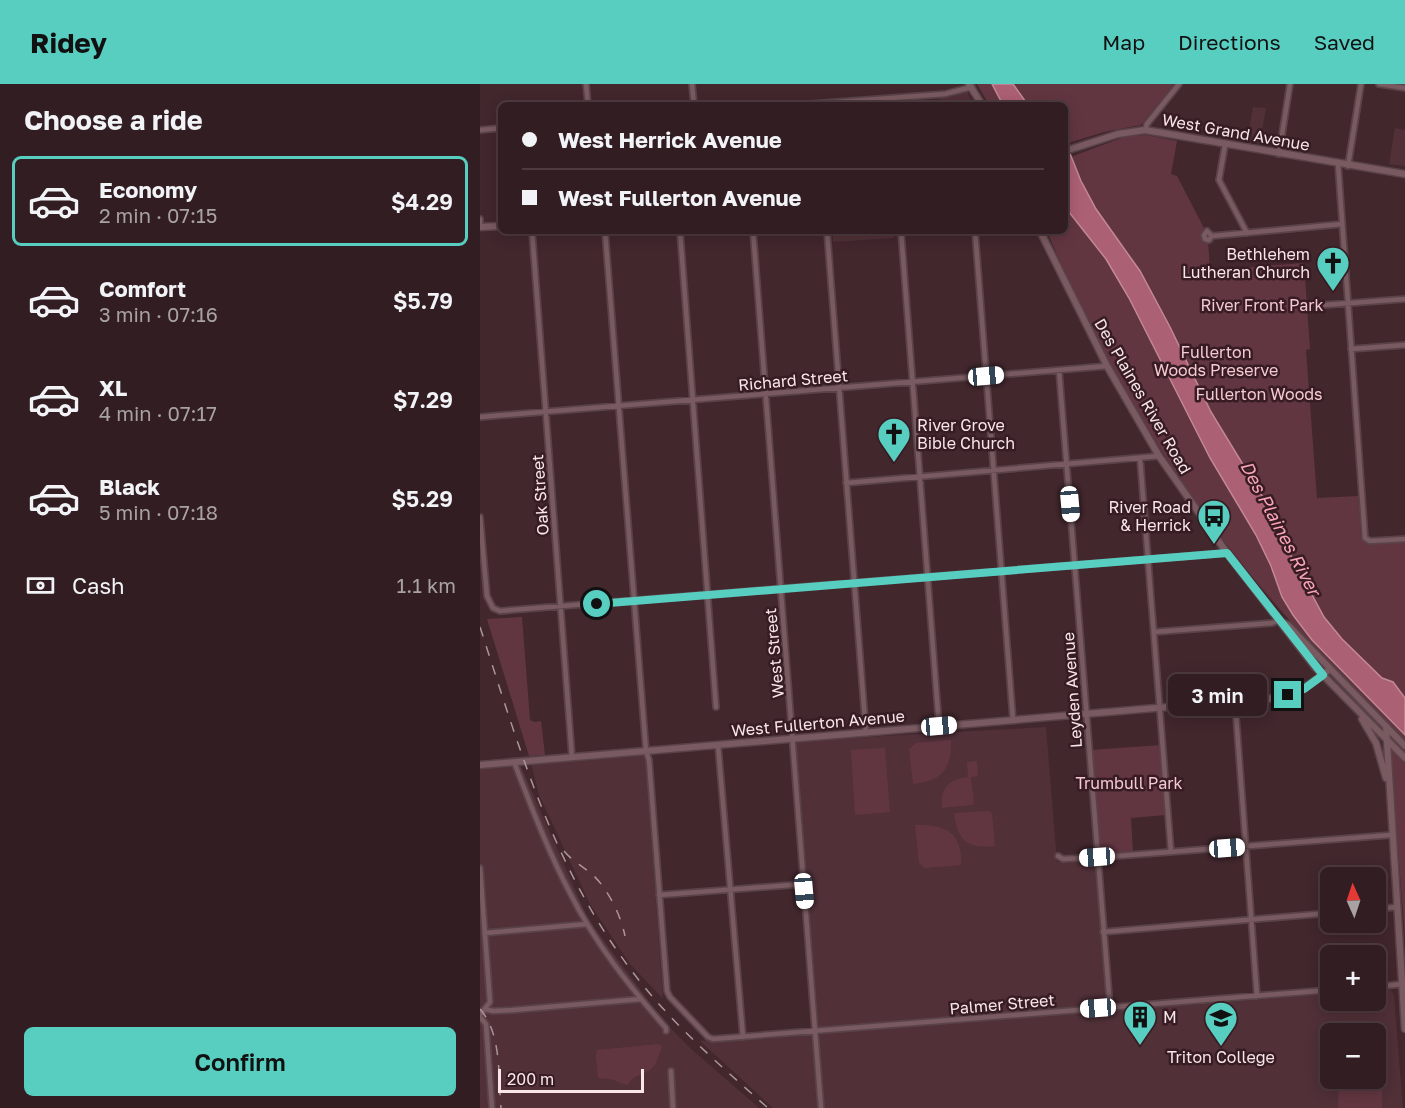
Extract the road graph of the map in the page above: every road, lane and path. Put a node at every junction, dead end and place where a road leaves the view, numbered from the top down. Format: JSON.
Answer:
{"nodes":[{"id":1,"x":586,"y":84,"type":"edge"},
{"id":2,"x":692,"y":84,"type":"edge"},
{"id":3,"x":1179,"y":84,"type":"edge"},
{"id":4,"x":1290,"y":84,"type":"edge"},
{"id":5,"x":1361,"y":84,"type":"edge"},
{"id":6,"x":1379,"y":84,"type":"edge"},
{"id":7,"x":970,"y":86,"type":"edge"},
{"id":8,"x":1405,"y":88,"type":"edge"},
{"id":9,"x":905,"y":97,"type":"junction"},
{"id":10,"x":588,"y":102,"type":"edge"},
{"id":11,"x":694,"y":102,"type":"edge"},
{"id":12,"x":850,"y":102,"type":"edge"},
{"id":13,"x":906,"y":102,"type":"edge"},
{"id":14,"x":980,"y":102,"type":"edge"},
{"id":15,"x":498,"y":128,"type":"edge"},
{"id":16,"x":480,"y":130,"type":"edge"},
{"id":17,"x":1145,"y":130,"type":"junction"},
{"id":18,"x":1225,"y":144,"type":"junction"},
{"id":19,"x":1068,"y":151,"type":"edge"},
{"id":20,"x":1279,"y":154,"type":"junction"},
{"id":21,"x":1338,"y":164,"type":"junction"},
{"id":22,"x":1348,"y":166,"type":"junction"},
{"id":23,"x":1405,"y":174,"type":"edge"},
{"id":24,"x":480,"y":219,"type":"edge"},
{"id":25,"x":1342,"y":224,"type":"junction"},
{"id":26,"x":498,"y":226,"type":"edge"},
{"id":27,"x":480,"y":227,"type":"edge"},
{"id":28,"x":1247,"y":233,"type":"junction"},
{"id":29,"x":532,"y":234,"type":"edge"},
{"id":30,"x":605,"y":234,"type":"edge"},
{"id":31,"x":680,"y":234,"type":"edge"},
{"id":32,"x":753,"y":234,"type":"edge"},
{"id":33,"x":828,"y":234,"type":"edge"},
{"id":34,"x":901,"y":234,"type":"edge"},
{"id":35,"x":975,"y":234,"type":"edge"},
{"id":36,"x":1041,"y":234,"type":"edge"},
{"id":37,"x":1212,"y":236,"type":"dead end"},
{"id":38,"x":1405,"y":299,"type":"edge"},
{"id":39,"x":1348,"y":304,"type":"junction"},
{"id":40,"x":1310,"y":306,"type":"dead end"},
{"id":41,"x":1405,"y":345,"type":"edge"},
{"id":42,"x":1351,"y":349,"type":"junction"},
{"id":43,"x":1107,"y":366,"type":"junction"},
{"id":44,"x":1059,"y":370,"type":"junction"},
{"id":45,"x":986,"y":376,"type":"junction"},
{"id":46,"x":913,"y":382,"type":"junction"},
{"id":47,"x":839,"y":388,"type":"junction"},
{"id":48,"x":765,"y":394,"type":"junction"},
{"id":49,"x":692,"y":400,"type":"junction"},
{"id":50,"x":618,"y":406,"type":"junction"},
{"id":51,"x":546,"y":412,"type":"junction"},
{"id":52,"x":480,"y":417,"type":"edge"},
{"id":53,"x":1159,"y":456,"type":"junction"},
{"id":54,"x":1140,"y":458,"type":"junction"},
{"id":55,"x":1066,"y":464,"type":"junction"},
{"id":56,"x":993,"y":470,"type":"junction"},
{"id":57,"x":920,"y":477,"type":"junction"},
{"id":58,"x":846,"y":483,"type":"junction"},
{"id":59,"x":480,"y":517,"type":"edge"},
{"id":60,"x":1405,"y":539,"type":"edge"},
{"id":61,"x":1227,"y":553,"type":"junction"},
{"id":62,"x":1148,"y":559,"type":"junction"},
{"id":63,"x":1074,"y":565,"type":"junction"},
{"id":64,"x":1000,"y":571,"type":"junction"},
{"id":65,"x":928,"y":577,"type":"junction"},
{"id":66,"x":854,"y":583,"type":"junction"},
{"id":67,"x":781,"y":589,"type":"junction"},
{"id":68,"x":708,"y":595,"type":"junction"},
{"id":69,"x":633,"y":601,"type":"junction"},
{"id":70,"x":561,"y":607,"type":"junction"},
{"id":71,"x":1282,"y":621,"type":"junction"},
{"id":72,"x":1154,"y":632,"type":"junction"},
{"id":73,"x":1330,"y":669,"type":"junction"},
{"id":74,"x":1323,"y":675,"type":"junction"},
{"id":75,"x":1234,"y":702,"type":"junction"},
{"id":76,"x":716,"y":707,"type":"dead end"},
{"id":77,"x":1160,"y":708,"type":"junction"},
{"id":78,"x":1355,"y":708,"type":"junction"},
{"id":79,"x":1086,"y":714,"type":"junction"},
{"id":80,"x":1013,"y":720,"type":"junction"},
{"id":81,"x":939,"y":726,"type":"junction"},
{"id":82,"x":1386,"y":726,"type":"junction"},
{"id":83,"x":866,"y":732,"type":"junction"},
{"id":84,"x":793,"y":739,"type":"junction"},
{"id":85,"x":1386,"y":739,"type":"junction"},
{"id":86,"x":718,"y":745,"type":"junction"},
{"id":87,"x":1405,"y":746,"type":"edge"},
{"id":88,"x":646,"y":751,"type":"junction"},
{"id":89,"x":572,"y":757,"type":"junction"},
{"id":90,"x":1405,"y":759,"type":"edge"},
{"id":91,"x":514,"y":762,"type":"junction"},
{"id":92,"x":480,"y":765,"type":"edge"},
{"id":93,"x":1388,"y":784,"type":"junction"},
{"id":94,"x":1391,"y":835,"type":"junction"},
{"id":95,"x":1246,"y":846,"type":"junction"},
{"id":96,"x":1172,"y":852,"type":"junction"},
{"id":97,"x":1059,"y":856,"type":"dead end"},
{"id":98,"x":1097,"y":857,"type":"junction"},
{"id":99,"x":480,"y":868,"type":"edge"},
{"id":100,"x":804,"y":884,"type":"junction"},
{"id":101,"x":730,"y":890,"type":"junction"},
{"id":102,"x":659,"y":896,"type":"junction"},
{"id":103,"x":1397,"y":908,"type":"junction"},
{"id":104,"x":1386,"y":909,"type":"edge"},
{"id":105,"x":1320,"y":914,"type":"edge"},
{"id":106,"x":1251,"y":919,"type":"junction"},
{"id":107,"x":587,"y":924,"type":"junction"},
{"id":108,"x":1103,"y":932,"type":"junction"},
{"id":109,"x":485,"y":933,"type":"junction"},
{"id":110,"x":1402,"y":984,"type":"junction"},
{"id":111,"x":1386,"y":986,"type":"edge"},
{"id":112,"x":1320,"y":991,"type":"edge"},
{"id":113,"x":1257,"y":996,"type":"junction"},
{"id":114,"x":641,"y":999,"type":"junction"},
{"id":115,"x":1110,"y":1007,"type":"junction"},
{"id":116,"x":485,"y":1009,"type":"junction"},
{"id":117,"x":480,"y":1016,"type":"edge"},
{"id":118,"x":1405,"y":1029,"type":"edge"},
{"id":119,"x":666,"y":1031,"type":"dead end"},
{"id":120,"x":815,"y":1031,"type":"junction"},
{"id":121,"x":743,"y":1036,"type":"junction"},
{"id":122,"x":671,"y":1071,"type":"dead end"},
{"id":123,"x":492,"y":1108,"type":"edge"},
{"id":124,"x":674,"y":1108,"type":"edge"},
{"id":125,"x":821,"y":1108,"type":"edge"}],
"edges":[{"from":1,"to":10,"type":"street"},
{"from":2,"to":11,"type":"street"},
{"from":3,"to":17,"type":"street"},
{"from":4,"to":20,"type":"street"},
{"from":5,"to":22,"type":"street"},
{"from":6,"to":8,"type":"street"},
{"from":7,"to":9,"type":"street"},
{"from":7,"to":14,"type":"main road"},
{"from":9,"to":12,"type":"street"},
{"from":9,"to":13,"type":"street"},
{"from":15,"to":16,"type":"street"},
{"from":17,"to":18,"type":"main road","name":"West Grand Avenue"},
{"from":17,"to":19,"type":"main road","name":"West Grand Avenue"},
{"from":18,"to":20,"type":"main road","name":"West Grand Avenue"},
{"from":18,"to":28,"type":"street"},
{"from":20,"to":21,"type":"main road","name":"West Grand Avenue"},
{"from":21,"to":22,"type":"main road","name":"West Grand Avenue"},
{"from":21,"to":25,"type":"street"},
{"from":22,"to":23,"type":"main road","name":"West Grand Avenue"},
{"from":24,"to":27,"type":"street"},
{"from":25,"to":28,"type":"street"},
{"from":25,"to":39,"type":"street"},
{"from":26,"to":27,"type":"main road"},
{"from":28,"to":37,"type":"street"},
{"from":29,"to":51,"type":"street","name":"Oak Street"},
{"from":30,"to":50,"type":"street"},
{"from":31,"to":49,"type":"street"},
{"from":32,"to":48,"type":"street","name":"West Street"},
{"from":33,"to":47,"type":"street"},
{"from":34,"to":46,"type":"street"},
{"from":35,"to":45,"type":"street"},
{"from":36,"to":43,"type":"main road","name":"Des Plaines River Road"},
{"from":38,"to":39,"type":"street"},
{"from":39,"to":40,"type":"street"},
{"from":39,"to":42,"type":"street"},
{"from":41,"to":42,"type":"street"},
{"from":42,"to":60,"type":"street"},
{"from":43,"to":44,"type":"street","name":"Richard Street"},
{"from":43,"to":53,"type":"main road","name":"Des Plaines River Road"},
{"from":44,"to":45,"type":"street","name":"Richard Street"},
{"from":44,"to":55,"type":"street","name":"Leyden Avenue"},
{"from":45,"to":46,"type":"street","name":"Richard Street"},
{"from":45,"to":56,"type":"street"},
{"from":46,"to":47,"type":"street","name":"Richard Street"},
{"from":46,"to":57,"type":"street"},
{"from":47,"to":48,"type":"street","name":"Richard Street"},
{"from":47,"to":58,"type":"street"},
{"from":48,"to":49,"type":"street","name":"Richard Street"},
{"from":48,"to":67,"type":"street","name":"West Street"},
{"from":49,"to":50,"type":"street","name":"Richard Street"},
{"from":49,"to":68,"type":"street"},
{"from":50,"to":51,"type":"street","name":"Richard Street"},
{"from":50,"to":69,"type":"street"},
{"from":51,"to":52,"type":"street","name":"Richard Street"},
{"from":51,"to":70,"type":"street","name":"Oak Street"},
{"from":53,"to":54,"type":"street"},
{"from":53,"to":61,"type":"main road","name":"Des Plaines River Road"},
{"from":54,"to":55,"type":"street"},
{"from":54,"to":62,"type":"street"},
{"from":55,"to":56,"type":"street"},
{"from":55,"to":63,"type":"street","name":"Leyden Avenue"},
{"from":56,"to":57,"type":"street"},
{"from":56,"to":64,"type":"street"},
{"from":57,"to":58,"type":"street"},
{"from":57,"to":65,"type":"street"},
{"from":58,"to":66,"type":"street"},
{"from":59,"to":70,"type":"street"},
{"from":61,"to":62,"type":"street"},
{"from":61,"to":71,"type":"main road","name":"Des Plaines River Road"},
{"from":62,"to":63,"type":"street"},
{"from":62,"to":72,"type":"street"},
{"from":63,"to":64,"type":"street"},
{"from":63,"to":79,"type":"street","name":"Leyden Avenue"},
{"from":64,"to":65,"type":"street"},
{"from":64,"to":80,"type":"street"},
{"from":65,"to":66,"type":"street"},
{"from":65,"to":81,"type":"street"},
{"from":66,"to":67,"type":"street"},
{"from":66,"to":83,"type":"street"},
{"from":67,"to":68,"type":"street"},
{"from":67,"to":84,"type":"street","name":"West Street"},
{"from":68,"to":69,"type":"street"},
{"from":68,"to":76,"type":"street"},
{"from":69,"to":70,"type":"street"},
{"from":69,"to":88,"type":"street"},
{"from":70,"to":89,"type":"street","name":"Oak Street"},
{"from":71,"to":72,"type":"street"},
{"from":71,"to":73,"type":"main road","name":"Des Plaines River Road"},
{"from":71,"to":74,"type":"main road","name":"Des Plaines River Road"},
{"from":72,"to":77,"type":"street"},
{"from":73,"to":74,"type":"main road","name":"West Fullerton Avenue"},
{"from":73,"to":82,"type":"main road","name":"Des Plaines River Road"},
{"from":74,"to":75,"type":"main road","name":"West Fullerton Avenue"},
{"from":74,"to":78,"type":"main road","name":"Des Plaines River Road"},
{"from":75,"to":77,"type":"main road","name":"West Fullerton Avenue"},
{"from":75,"to":95,"type":"street"},
{"from":77,"to":79,"type":"main road","name":"West Fullerton Avenue"},
{"from":77,"to":96,"type":"street"},
{"from":78,"to":85,"type":"main road","name":"Des Plaines River Road"},
{"from":78,"to":93,"type":"main road"},
{"from":79,"to":80,"type":"main road","name":"West Fullerton Avenue"},
{"from":79,"to":98,"type":"street","name":"Leyden Avenue"},
{"from":80,"to":81,"type":"main road","name":"West Fullerton Avenue"},
{"from":81,"to":83,"type":"main road","name":"West Fullerton Avenue"},
{"from":82,"to":85,"type":"main road"},
{"from":82,"to":87,"type":"main road","name":"Des Plaines River Road"},
{"from":83,"to":84,"type":"main road","name":"West Fullerton Avenue"},
{"from":84,"to":86,"type":"main road","name":"West Fullerton Avenue"},
{"from":84,"to":100,"type":"street","name":"West Street"},
{"from":85,"to":90,"type":"main road","name":"Des Plaines River Road"},
{"from":85,"to":93,"type":"main road"},
{"from":86,"to":88,"type":"main road","name":"West Fullerton Avenue"},
{"from":86,"to":101,"type":"street"},
{"from":88,"to":89,"type":"main road","name":"West Fullerton Avenue"},
{"from":88,"to":102,"type":"street"},
{"from":89,"to":91,"type":"main road","name":"West Fullerton Avenue"},
{"from":91,"to":92,"type":"main road","name":"West Fullerton Avenue"},
{"from":91,"to":107,"type":"street"},
{"from":93,"to":94,"type":"main road"},
{"from":94,"to":95,"type":"street"},
{"from":94,"to":103,"type":"main road"},
{"from":95,"to":96,"type":"street"},
{"from":95,"to":106,"type":"street"},
{"from":96,"to":98,"type":"street"},
{"from":97,"to":98,"type":"street"},
{"from":98,"to":108,"type":"street","name":"Leyden Avenue"},
{"from":99,"to":109,"type":"street"},
{"from":100,"to":101,"type":"street"},
{"from":100,"to":120,"type":"street","name":"West Street"},
{"from":101,"to":102,"type":"street"},
{"from":101,"to":121,"type":"street"},
{"from":102,"to":121,"type":"street","name":"Palmer Street"},
{"from":103,"to":104,"type":"street"},
{"from":103,"to":110,"type":"main road"},
{"from":105,"to":106,"type":"street"},
{"from":106,"to":108,"type":"street"},
{"from":106,"to":113,"type":"street"},
{"from":107,"to":109,"type":"street"},
{"from":107,"to":114,"type":"street"},
{"from":108,"to":115,"type":"street","name":"Leyden Avenue"},
{"from":109,"to":116,"type":"street"},
{"from":110,"to":111,"type":"street"},
{"from":110,"to":118,"type":"main road"},
{"from":112,"to":113,"type":"street","name":"Palmer Street"},
{"from":113,"to":115,"type":"street","name":"Palmer Street"},
{"from":114,"to":116,"type":"street"},
{"from":114,"to":119,"type":"street"},
{"from":115,"to":120,"type":"street","name":"Palmer Street"},
{"from":116,"to":117,"type":"street"},
{"from":117,"to":123,"type":"street"},
{"from":120,"to":121,"type":"street","name":"Palmer Street"},
{"from":120,"to":125,"type":"street","name":"West Street"},
{"from":122,"to":124,"type":"street"}]}
